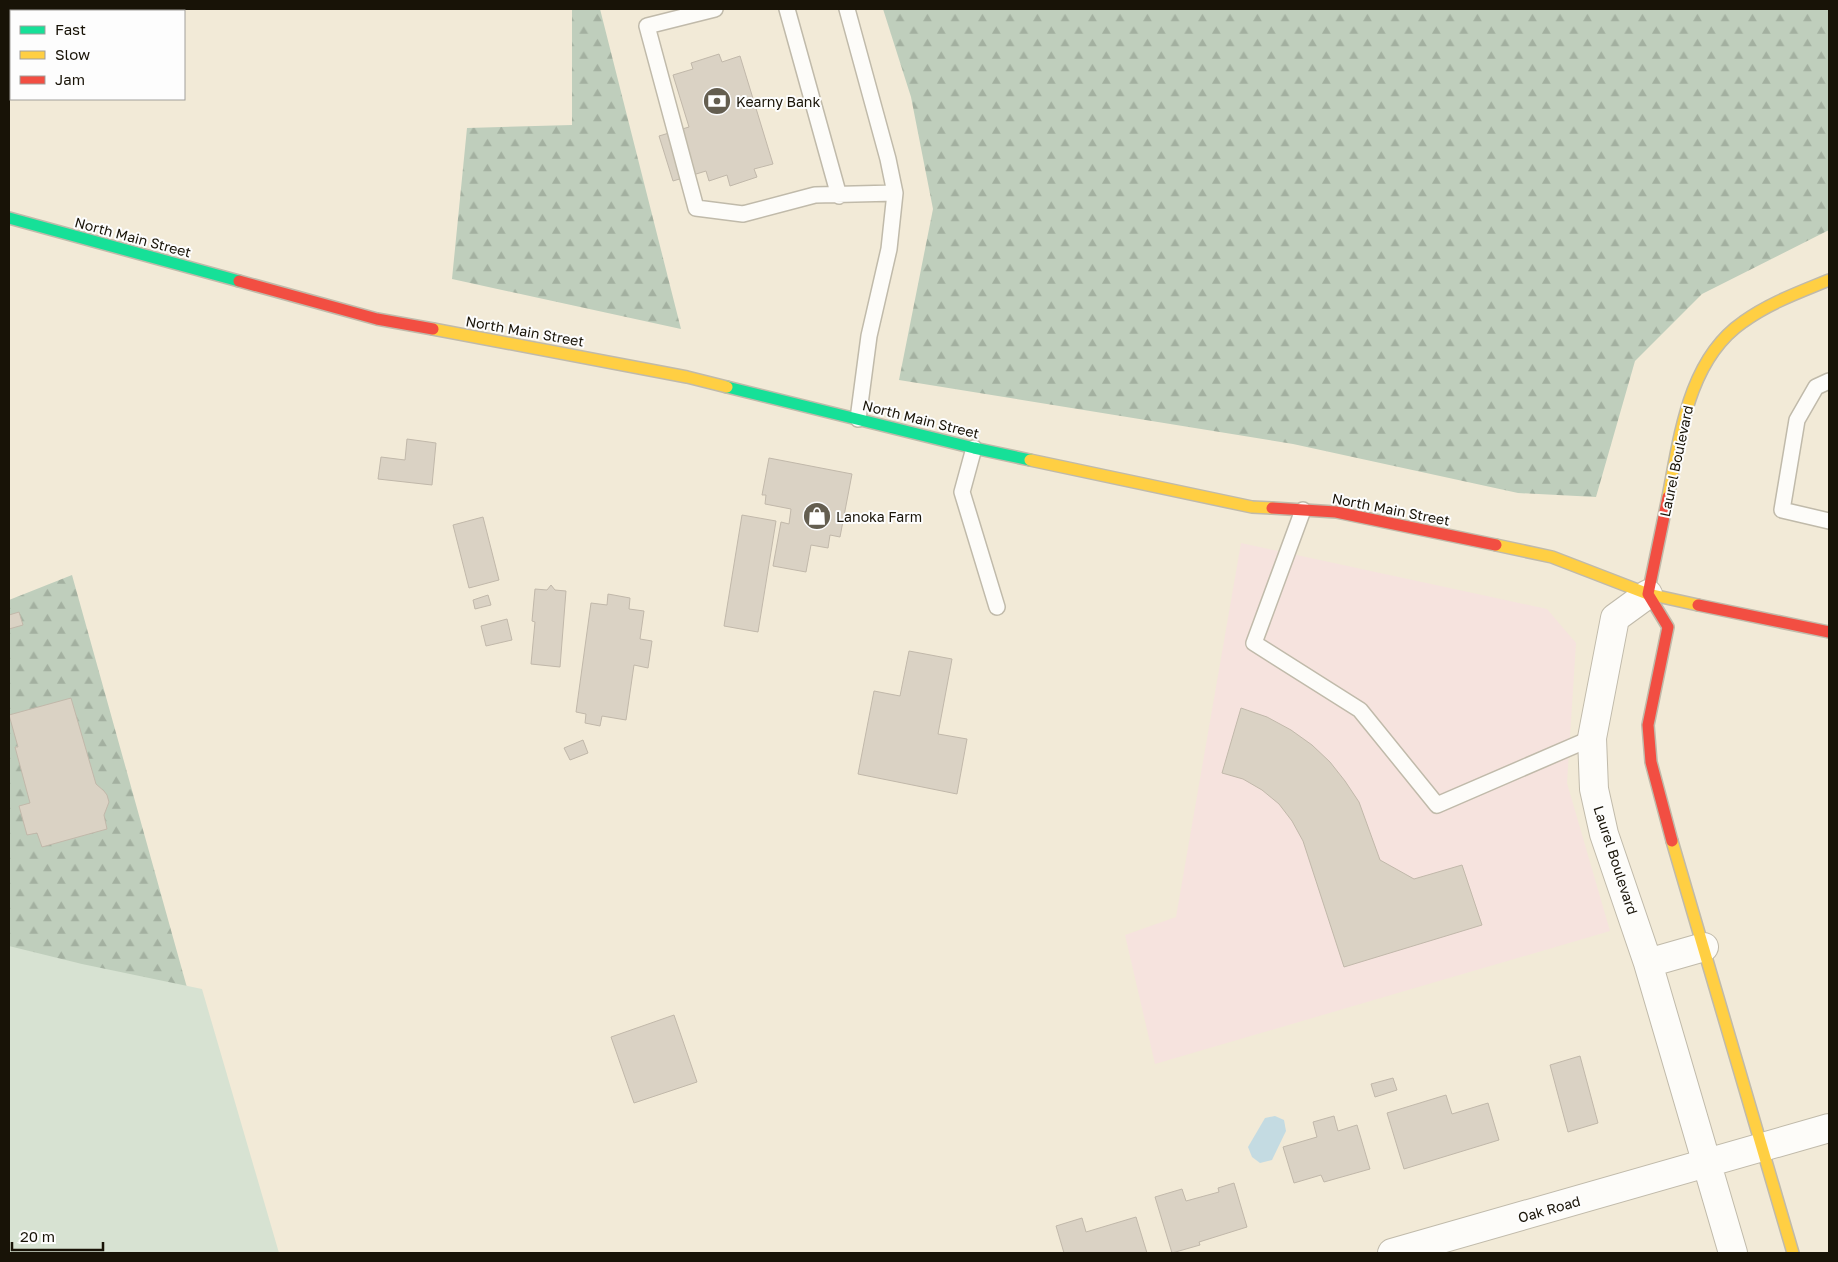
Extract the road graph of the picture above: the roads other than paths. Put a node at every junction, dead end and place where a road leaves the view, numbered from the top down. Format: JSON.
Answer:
{"nodes":[{"id":1,"x":715,"y":9,"type":"edge"},
{"id":2,"x":787,"y":9,"type":"edge"},
{"id":3,"x":847,"y":9,"type":"edge"},
{"id":4,"x":895,"y":193,"type":"junction"},
{"id":5,"x":839,"y":196,"type":"junction"},
{"id":6,"x":9,"y":218,"type":"edge"},
{"id":7,"x":1829,"y":280,"type":"edge"},
{"id":8,"x":1829,"y":381,"type":"edge"},
{"id":9,"x":858,"y":419,"type":"junction"},
{"id":10,"x":974,"y":448,"type":"junction"},
{"id":11,"x":1302,"y":510,"type":"junction"},
{"id":12,"x":1829,"y":521,"type":"edge"},
{"id":13,"x":1648,"y":594,"type":"junction"},
{"id":14,"x":996,"y":607,"type":"dead end"},
{"id":15,"x":1829,"y":632,"type":"edge"},
{"id":16,"x":1592,"y":738,"type":"junction"},
{"id":17,"x":1704,"y":948,"type":"junction"},
{"id":18,"x":1648,"y":964,"type":"junction"},
{"id":19,"x":1829,"y":1128,"type":"edge"},
{"id":20,"x":1762,"y":1148,"type":"junction"},
{"id":21,"x":1706,"y":1164,"type":"junction"},
{"id":22,"x":1392,"y":1253,"type":"edge"},
{"id":23,"x":1733,"y":1253,"type":"edge"},
{"id":24,"x":1793,"y":1253,"type":"edge"}],
"edges":[{"from":1,"to":5,"type":"lane"},
{"from":2,"to":5,"type":"lane"},
{"from":3,"to":4,"type":"lane"},
{"from":4,"to":5,"type":"lane"},
{"from":4,"to":9,"type":"lane"},
{"from":6,"to":9,"type":"main road","name":"North Main Street"},
{"from":7,"to":13,"type":"main road","name":"Laurel Boulevard"},
{"from":8,"to":12,"type":"lane"},
{"from":9,"to":10,"type":"main road","name":"North Main Street"},
{"from":10,"to":11,"type":"main road","name":"North Main Street"},
{"from":10,"to":14,"type":"lane"},
{"from":11,"to":13,"type":"main road","name":"North Main Street"},
{"from":11,"to":16,"type":"lane"},
{"from":13,"to":15,"type":"main road","name":"North Main Street"},
{"from":13,"to":16,"type":"street","name":"Laurel Boulevard"},
{"from":13,"to":17,"type":"main road"},
{"from":16,"to":18,"type":"street","name":"Laurel Boulevard"},
{"from":17,"to":18,"type":"street"},
{"from":17,"to":20,"type":"main road"},
{"from":18,"to":21,"type":"street","name":"Laurel Boulevard"},
{"from":19,"to":20,"type":"street","name":"Oak Road"},
{"from":20,"to":21,"type":"street","name":"Oak Road"},
{"from":20,"to":24,"type":"main road"},
{"from":21,"to":22,"type":"street","name":"Oak Road"},
{"from":21,"to":23,"type":"street","name":"Laurel Boulevard"}]}
